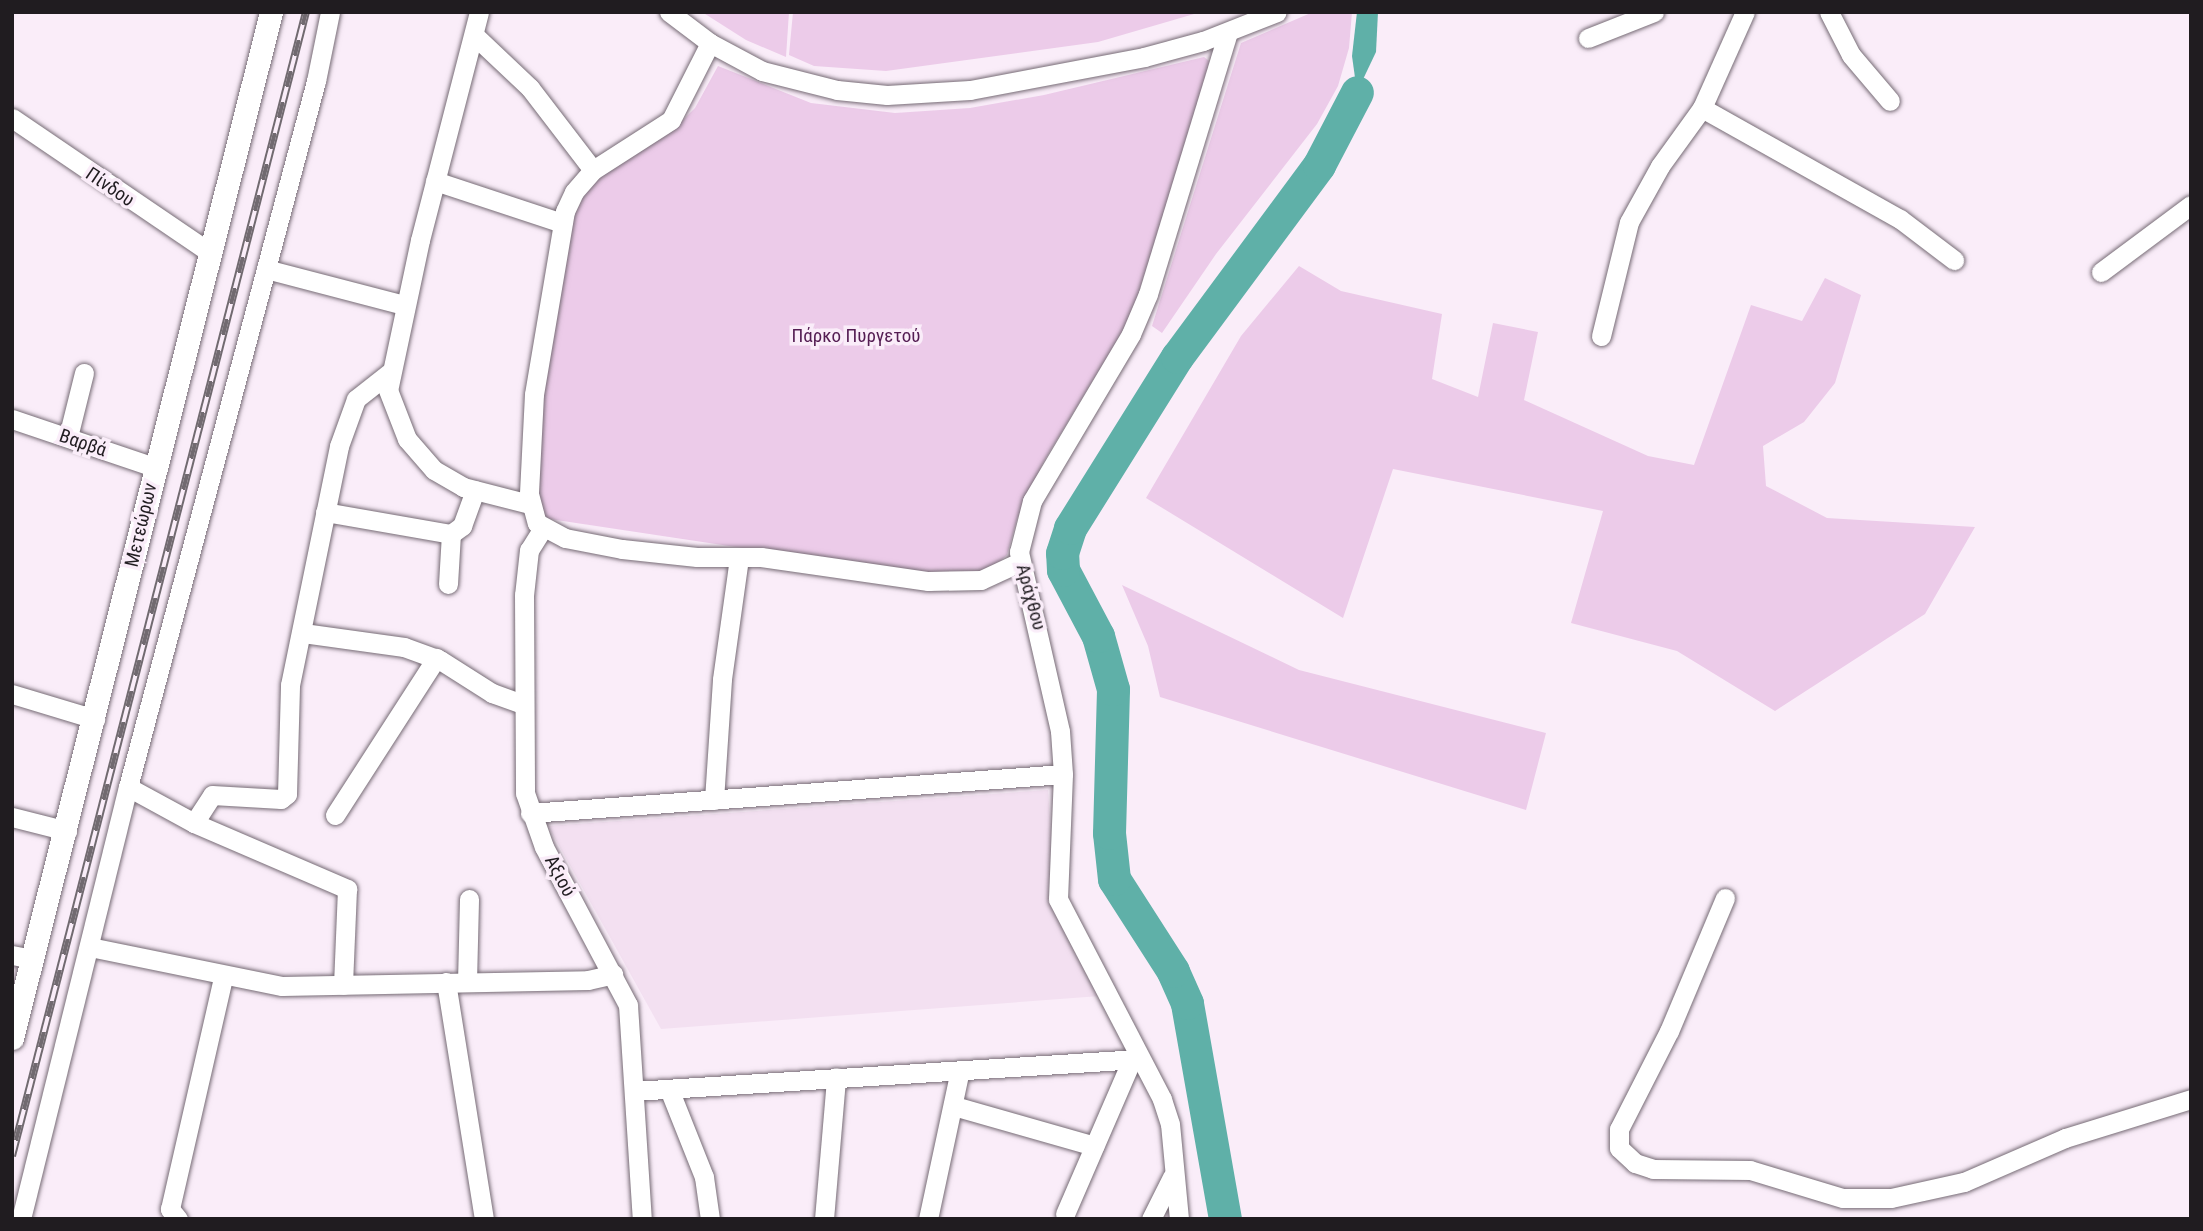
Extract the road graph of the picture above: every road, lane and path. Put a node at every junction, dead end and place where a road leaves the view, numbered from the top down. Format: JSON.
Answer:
{"nodes":[{"id":1,"x":271,"y":12,"type":"edge"},
{"id":2,"x":330,"y":12,"type":"edge"},
{"id":3,"x":480,"y":12,"type":"edge"},
{"id":4,"x":669,"y":12,"type":"edge"},
{"id":5,"x":1277,"y":12,"type":"edge"},
{"id":6,"x":1654,"y":12,"type":"edge"},
{"id":7,"x":1745,"y":12,"type":"edge"},
{"id":8,"x":1829,"y":12,"type":"edge"},
{"id":9,"x":1238,"y":24,"type":"edge"},
{"id":10,"x":474,"y":35,"type":"junction"},
{"id":11,"x":1588,"y":38,"type":"dead end"},
{"id":12,"x":710,"y":43,"type":"junction"},
{"id":13,"x":1890,"y":101,"type":"dead end"},
{"id":14,"x":1702,"y":108,"type":"junction"},
{"id":15,"x":12,"y":118,"type":"edge"},
{"id":16,"x":593,"y":170,"type":"junction"},
{"id":17,"x":435,"y":181,"type":"junction"},
{"id":18,"x":2191,"y":205,"type":"edge"},
{"id":19,"x":562,"y":223,"type":"junction"},
{"id":20,"x":209,"y":252,"type":"junction"},
{"id":21,"x":1954,"y":260,"type":"dead end"},
{"id":22,"x":267,"y":269,"type":"junction"},
{"id":23,"x":2101,"y":272,"type":"dead end"},
{"id":24,"x":404,"y":305,"type":"junction"},
{"id":25,"x":1601,"y":336,"type":"dead end"},
{"id":26,"x":83,"y":373,"type":"dead end"},
{"id":27,"x":389,"y":373,"type":"junction"},
{"id":28,"x":12,"y":419,"type":"edge"},
{"id":29,"x":68,"y":437,"type":"junction"},
{"id":30,"x":154,"y":467,"type":"junction"},
{"id":31,"x":475,"y":491,"type":"junction"},
{"id":32,"x":530,"y":504,"type":"junction"},
{"id":33,"x":326,"y":512,"type":"junction"},
{"id":34,"x":543,"y":528,"type":"junction"},
{"id":35,"x":451,"y":534,"type":"junction"},
{"id":36,"x":739,"y":558,"type":"junction"},
{"id":37,"x":1020,"y":562,"type":"junction"},
{"id":38,"x":448,"y":584,"type":"dead end"},
{"id":39,"x":303,"y":633,"type":"junction"},
{"id":40,"x":436,"y":658,"type":"junction"},
{"id":41,"x":12,"y":694,"type":"edge"},
{"id":42,"x":522,"y":704,"type":"junction"},
{"id":43,"x":96,"y":719,"type":"junction"},
{"id":44,"x":1063,"y":774,"type":"junction"},
{"id":45,"x":128,"y":787,"type":"junction"},
{"id":46,"x":714,"y":800,"type":"junction"},
{"id":47,"x":530,"y":813,"type":"junction"},
{"id":48,"x":335,"y":815,"type":"dead end"},
{"id":49,"x":12,"y":817,"type":"edge"},
{"id":50,"x":194,"y":823,"type":"junction"},
{"id":51,"x":67,"y":831,"type":"junction"},
{"id":52,"x":469,"y":898,"type":"dead end"},
{"id":53,"x":1725,"y":898,"type":"dead end"},
{"id":54,"x":90,"y":947,"type":"junction"},
{"id":55,"x":23,"y":957,"type":"edge"},
{"id":56,"x":613,"y":974,"type":"junction"},
{"id":57,"x":223,"y":977,"type":"junction"},
{"id":58,"x":446,"y":982,"type":"junction"},
{"id":59,"x":467,"y":982,"type":"junction"},
{"id":60,"x":343,"y":985,"type":"junction"},
{"id":61,"x":12,"y":1038,"type":"edge"},
{"id":62,"x":1135,"y":1059,"type":"junction"},
{"id":63,"x":960,"y":1070,"type":"junction"},
{"id":64,"x":836,"y":1078,"type":"junction"},
{"id":65,"x":669,"y":1089,"type":"junction"},
{"id":66,"x":634,"y":1091,"type":"junction"},
{"id":67,"x":2191,"y":1099,"type":"edge"},
{"id":68,"x":954,"y":1106,"type":"junction"},
{"id":69,"x":1094,"y":1146,"type":"junction"},
{"id":70,"x":1172,"y":1177,"type":"junction"},
{"id":71,"x":1065,"y":1214,"type":"dead end"},
{"id":72,"x":21,"y":1219,"type":"edge"},
{"id":73,"x":178,"y":1219,"type":"edge"},
{"id":74,"x":484,"y":1219,"type":"edge"},
{"id":75,"x":642,"y":1219,"type":"edge"},
{"id":76,"x":710,"y":1219,"type":"edge"},
{"id":77,"x":824,"y":1219,"type":"edge"},
{"id":78,"x":928,"y":1219,"type":"edge"},
{"id":79,"x":1152,"y":1219,"type":"edge"},
{"id":80,"x":1179,"y":1219,"type":"edge"}],
"edges":[{"from":1,"to":20,"type":"main road","name":"Μετεώρων"},
{"from":2,"to":22,"type":"street"},
{"from":3,"to":10,"type":"street"},
{"from":4,"to":12,"type":"street"},
{"from":5,"to":9,"type":"street"},
{"from":6,"to":11,"type":"street"},
{"from":7,"to":14,"type":"street"},
{"from":8,"to":13,"type":"street"},
{"from":9,"to":12,"type":"street"},
{"from":9,"to":37,"type":"street","name":"Αράχθου"},
{"from":10,"to":16,"type":"street"},
{"from":10,"to":17,"type":"street"},
{"from":12,"to":16,"type":"street"},
{"from":14,"to":21,"type":"street"},
{"from":14,"to":25,"type":"street"},
{"from":15,"to":20,"type":"street","name":"Πίνδου"},
{"from":16,"to":19,"type":"street"},
{"from":17,"to":19,"type":"street"},
{"from":17,"to":24,"type":"street"},
{"from":18,"to":23,"type":"street"},
{"from":19,"to":32,"type":"street"},
{"from":20,"to":30,"type":"main road","name":"Μετεώρων"},
{"from":22,"to":24,"type":"street"},
{"from":22,"to":45,"type":"street"},
{"from":24,"to":27,"type":"street"},
{"from":26,"to":29,"type":"street"},
{"from":27,"to":31,"type":"street"},
{"from":27,"to":33,"type":"street"},
{"from":28,"to":29,"type":"street","name":"Βαρβά"},
{"from":29,"to":30,"type":"street","name":"Βαρβά"},
{"from":30,"to":43,"type":"main road","name":"Μετεώρων"},
{"from":31,"to":32,"type":"street"},
{"from":31,"to":35,"type":"street"},
{"from":32,"to":34,"type":"street"},
{"from":33,"to":35,"type":"street"},
{"from":33,"to":39,"type":"street"},
{"from":34,"to":36,"type":"street"},
{"from":34,"to":42,"type":"street","name":"Αξιού"},
{"from":35,"to":38,"type":"street"},
{"from":36,"to":37,"type":"street"},
{"from":36,"to":46,"type":"street"},
{"from":37,"to":44,"type":"street","name":"Αράχθου"},
{"from":39,"to":40,"type":"street"},
{"from":39,"to":50,"type":"street"},
{"from":40,"to":42,"type":"street"},
{"from":40,"to":48,"type":"street"},
{"from":41,"to":43,"type":"street"},
{"from":42,"to":47,"type":"street","name":"Αξιού"},
{"from":43,"to":51,"type":"main road","name":"Μετεώρων"},
{"from":44,"to":46,"type":"street"},
{"from":44,"to":62,"type":"street","name":"Αράχθου"},
{"from":45,"to":50,"type":"street"},
{"from":45,"to":54,"type":"street"},
{"from":46,"to":47,"type":"street"},
{"from":47,"to":56,"type":"street","name":"Αξιού"},
{"from":49,"to":51,"type":"street"},
{"from":50,"to":60,"type":"street"},
{"from":51,"to":55,"type":"main road","name":"Μετεώρων"},
{"from":52,"to":59,"type":"street"},
{"from":53,"to":67,"type":"street"},
{"from":54,"to":57,"type":"street"},
{"from":54,"to":72,"type":"street"},
{"from":55,"to":61,"type":"main road","name":"Μετεώρων"},
{"from":56,"to":59,"type":"street"},
{"from":56,"to":66,"type":"street","name":"Αξιού"},
{"from":57,"to":60,"type":"street"},
{"from":57,"to":73,"type":"street"},
{"from":58,"to":59,"type":"street"},
{"from":58,"to":60,"type":"street"},
{"from":58,"to":74,"type":"street"},
{"from":62,"to":63,"type":"street"},
{"from":62,"to":69,"type":"street"},
{"from":62,"to":70,"type":"street","name":"Αράχθου"},
{"from":63,"to":64,"type":"street"},
{"from":63,"to":68,"type":"street"},
{"from":64,"to":65,"type":"street"},
{"from":64,"to":77,"type":"street"},
{"from":65,"to":66,"type":"street"},
{"from":65,"to":76,"type":"street"},
{"from":66,"to":75,"type":"street","name":"Αξιού"},
{"from":68,"to":69,"type":"street"},
{"from":68,"to":78,"type":"street"},
{"from":69,"to":71,"type":"street"},
{"from":70,"to":79,"type":"street","name":"Αράχθου"},
{"from":70,"to":80,"type":"street","name":"Αράχθου"}]}
